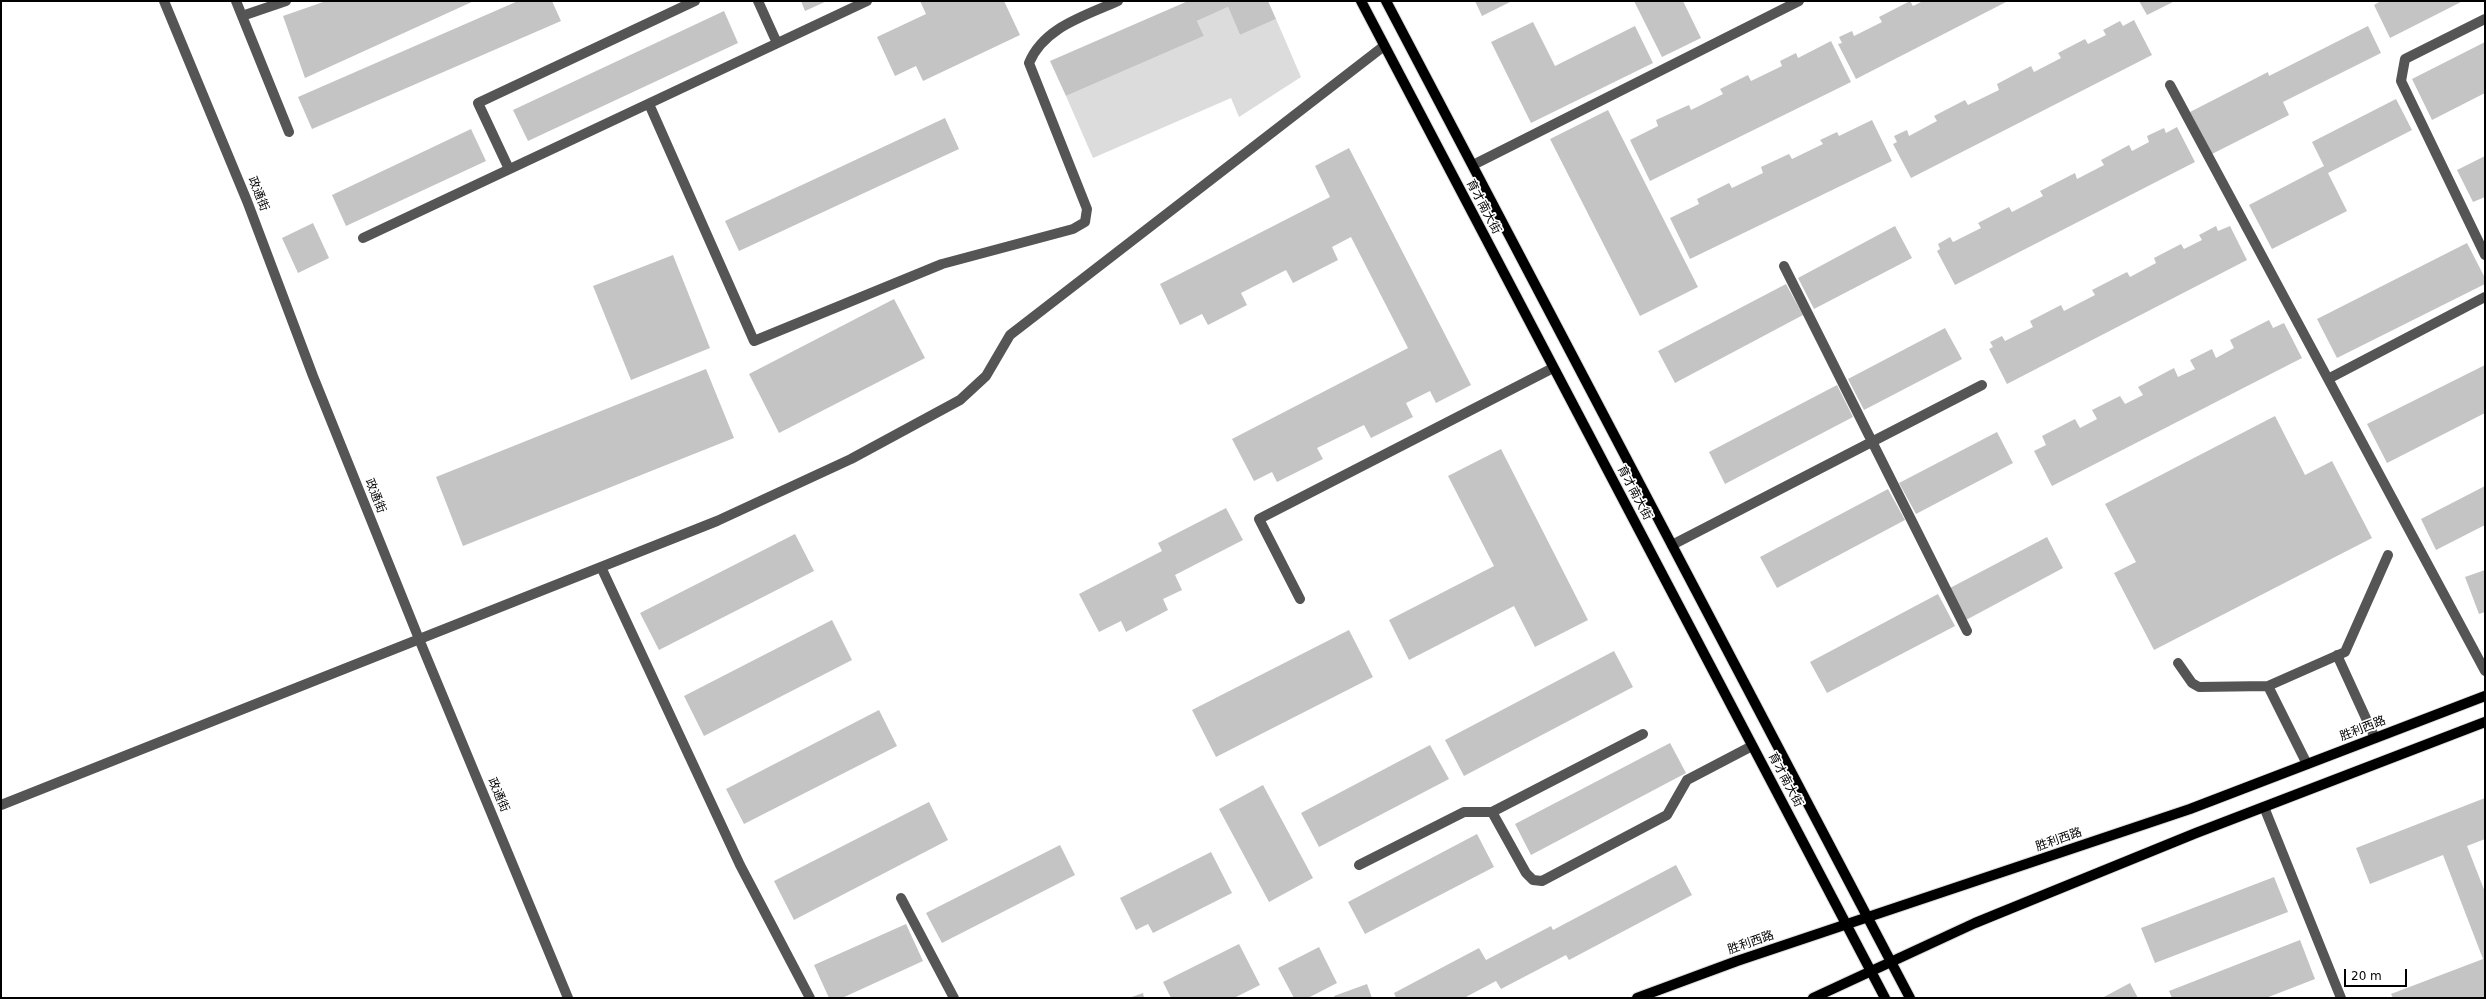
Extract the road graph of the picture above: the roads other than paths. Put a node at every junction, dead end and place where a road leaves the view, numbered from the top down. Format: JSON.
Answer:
{"nodes":[{"id":1,"x":164,"y":1,"type":"edge"},
{"id":2,"x":236,"y":1,"type":"edge"},
{"id":3,"x":286,"y":1,"type":"edge"},
{"id":4,"x":695,"y":1,"type":"edge"},
{"id":5,"x":758,"y":1,"type":"edge"},
{"id":6,"x":867,"y":1,"type":"edge"},
{"id":7,"x":1118,"y":1,"type":"edge"},
{"id":8,"x":1361,"y":1,"type":"edge"},
{"id":9,"x":1386,"y":1,"type":"edge"},
{"id":10,"x":1799,"y":1,"type":"edge"},
{"id":11,"x":242,"y":16,"type":"junction"},
{"id":12,"x":2485,"y":19,"type":"edge"},
{"id":13,"x":777,"y":43,"type":"junction"},
{"id":14,"x":1384,"y":46,"type":"junction"},
{"id":15,"x":2170,"y":85,"type":"dead end"},
{"id":16,"x":649,"y":104,"type":"junction"},
{"id":17,"x":289,"y":132,"type":"dead end"},
{"id":18,"x":1473,"y":165,"type":"junction"},
{"id":19,"x":509,"y":169,"type":"junction"},
{"id":20,"x":363,"y":238,"type":"dead end"},
{"id":21,"x":2485,"y":255,"type":"edge"},
{"id":22,"x":1784,"y":266,"type":"dead end"},
{"id":23,"x":2485,"y":297,"type":"edge"},
{"id":24,"x":1553,"y":368,"type":"junction"},
{"id":25,"x":2328,"y":379,"type":"junction"},
{"id":26,"x":1982,"y":384,"type":"dead end"},
{"id":27,"x":1872,"y":441,"type":"junction"},
{"id":28,"x":1672,"y":545,"type":"junction"},
{"id":29,"x":2388,"y":555,"type":"dead end"},
{"id":30,"x":601,"y":567,"type":"junction"},
{"id":31,"x":1300,"y":599,"type":"dead end"},
{"id":32,"x":1967,"y":630,"type":"dead end"},
{"id":33,"x":419,"y":639,"type":"junction"},
{"id":34,"x":2337,"y":655,"type":"junction"},
{"id":35,"x":2178,"y":662,"type":"dead end"},
{"id":36,"x":2485,"y":671,"type":"edge"},
{"id":37,"x":2268,"y":686,"type":"junction"},
{"id":38,"x":2485,"y":696,"type":"edge"},
{"id":39,"x":2485,"y":722,"type":"edge"},
{"id":40,"x":1643,"y":734,"type":"dead end"},
{"id":41,"x":2375,"y":738,"type":"junction"},
{"id":42,"x":1752,"y":746,"type":"junction"},
{"id":43,"x":2307,"y":764,"type":"junction"},
{"id":44,"x":1,"y":805,"type":"edge"},
{"id":45,"x":2264,"y":808,"type":"junction"},
{"id":46,"x":1492,"y":812,"type":"junction"},
{"id":47,"x":1359,"y":865,"type":"dead end"},
{"id":48,"x":901,"y":898,"type":"dead end"},
{"id":49,"x":1868,"y":917,"type":"junction"},
{"id":50,"x":1846,"y":924,"type":"junction"},
{"id":51,"x":1891,"y":962,"type":"junction"},
{"id":52,"x":1871,"y":971,"type":"junction"},
{"id":53,"x":568,"y":998,"type":"edge"},
{"id":54,"x":810,"y":998,"type":"edge"},
{"id":55,"x":954,"y":998,"type":"edge"},
{"id":56,"x":1637,"y":998,"type":"edge"},
{"id":57,"x":1813,"y":998,"type":"edge"},
{"id":58,"x":1885,"y":998,"type":"edge"},
{"id":59,"x":1910,"y":998,"type":"edge"},
{"id":60,"x":2341,"y":998,"type":"edge"}],
"edges":[{"from":1,"to":33,"type":"street","name":"政通街"},
{"from":2,"to":11,"type":"street"},
{"from":3,"to":11,"type":"street"},
{"from":4,"to":19,"type":"street"},
{"from":5,"to":13,"type":"street"},
{"from":6,"to":13,"type":"street"},
{"from":7,"to":16,"type":"street"},
{"from":8,"to":14,"type":"main road","name":"育才南大街"},
{"from":9,"to":18,"type":"main road","name":"育才南大街"},
{"from":10,"to":18,"type":"street"},
{"from":11,"to":17,"type":"street"},
{"from":12,"to":21,"type":"street"},
{"from":13,"to":16,"type":"street"},
{"from":14,"to":24,"type":"main road","name":"育才南大街"},
{"from":14,"to":30,"type":"street"},
{"from":15,"to":25,"type":"street"},
{"from":16,"to":19,"type":"street"},
{"from":18,"to":28,"type":"main road","name":"育才南大街"},
{"from":19,"to":20,"type":"street"},
{"from":22,"to":27,"type":"street"},
{"from":23,"to":25,"type":"street"},
{"from":24,"to":31,"type":"street"},
{"from":24,"to":42,"type":"main road","name":"育才南大街"},
{"from":25,"to":36,"type":"street"},
{"from":26,"to":27,"type":"street"},
{"from":27,"to":28,"type":"street"},
{"from":27,"to":32,"type":"street"},
{"from":28,"to":49,"type":"main road","name":"育才南大街"},
{"from":29,"to":34,"type":"street"},
{"from":30,"to":33,"type":"street"},
{"from":30,"to":54,"type":"street"},
{"from":33,"to":44,"type":"street"},
{"from":33,"to":53,"type":"street","name":"政通街"},
{"from":34,"to":37,"type":"street"},
{"from":34,"to":41,"type":"street"},
{"from":35,"to":37,"type":"street"},
{"from":37,"to":43,"type":"street"},
{"from":38,"to":41,"type":"main road","name":"胜利西路"},
{"from":39,"to":45,"type":"main road"},
{"from":40,"to":46,"type":"street"},
{"from":41,"to":43,"type":"main road","name":"胜利西路"},
{"from":42,"to":46,"type":"street"},
{"from":42,"to":50,"type":"main road","name":"育才南大街"},
{"from":43,"to":49,"type":"main road","name":"胜利西路"},
{"from":45,"to":51,"type":"main road"},
{"from":45,"to":60,"type":"street"},
{"from":46,"to":47,"type":"street"},
{"from":48,"to":55,"type":"street"},
{"from":49,"to":50,"type":"main road","name":"胜利西路"},
{"from":49,"to":51,"type":"main road","name":"育才南大街"},
{"from":50,"to":52,"type":"main road","name":"育才南大街"},
{"from":50,"to":56,"type":"main road","name":"胜利西路"},
{"from":51,"to":52,"type":"main road"},
{"from":51,"to":59,"type":"main road","name":"育才南大街"},
{"from":52,"to":57,"type":"main road"},
{"from":52,"to":58,"type":"main road","name":"育才南大街"}]}
